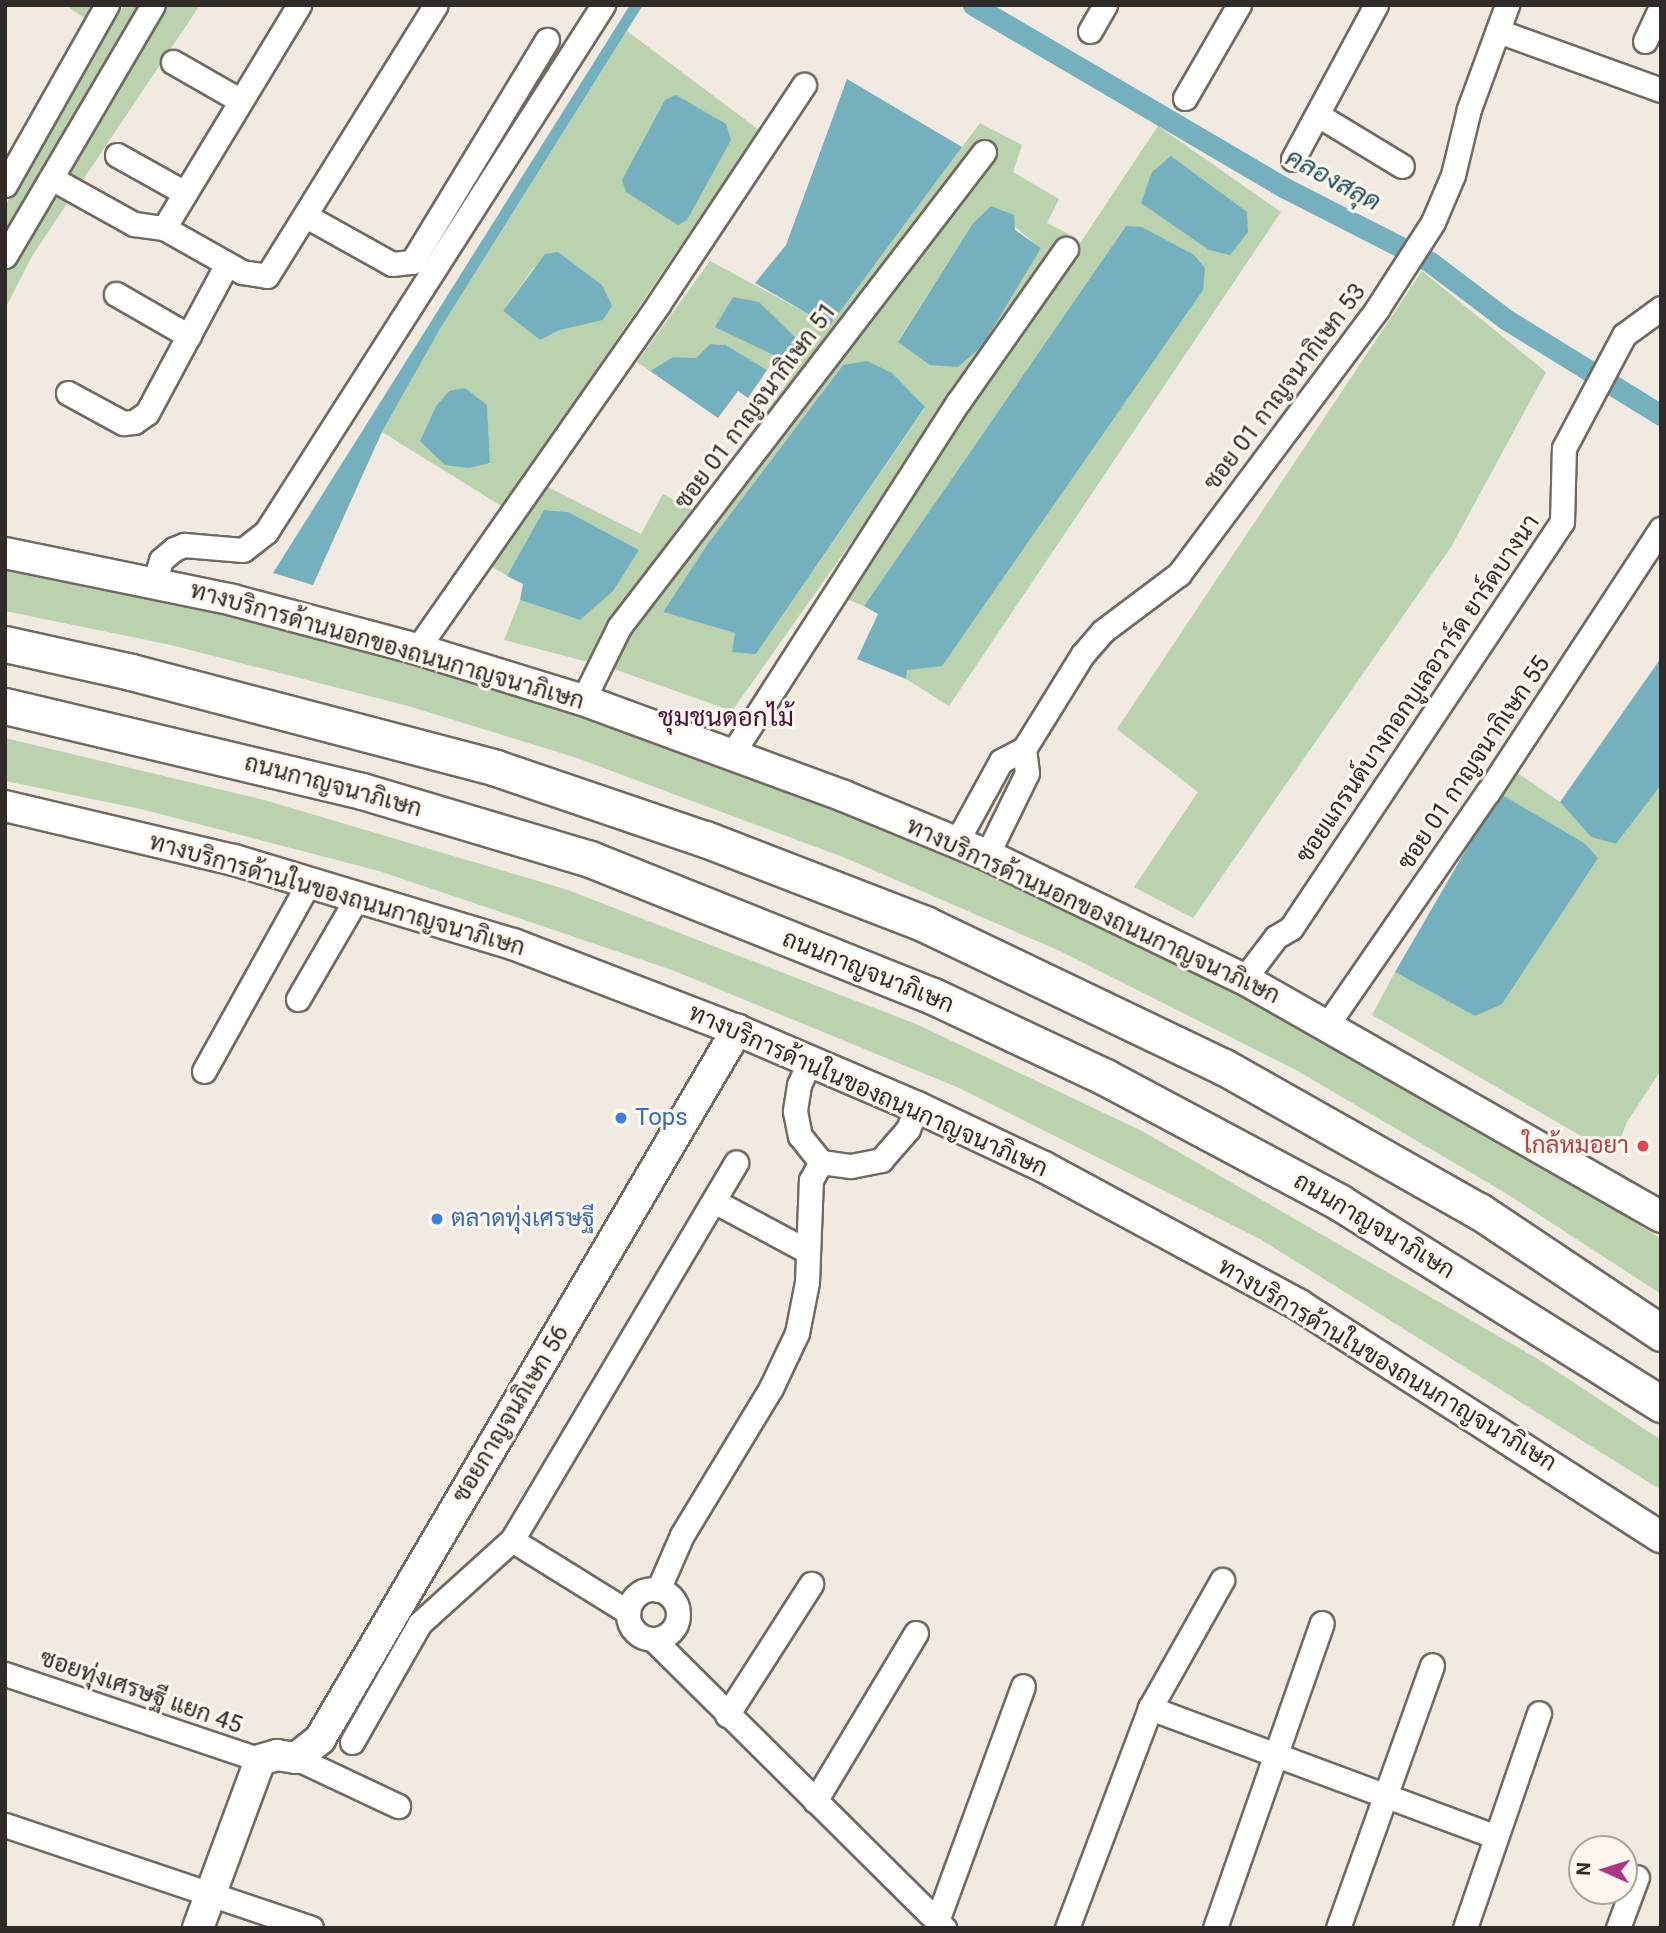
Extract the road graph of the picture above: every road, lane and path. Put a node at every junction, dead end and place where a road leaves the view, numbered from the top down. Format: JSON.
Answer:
{"nodes":[{"id":1,"x":107,"y":5,"type":"edge"},
{"id":2,"x":153,"y":5,"type":"edge"},
{"id":3,"x":436,"y":5,"type":"edge"},
{"id":4,"x":603,"y":5,"type":"edge"},
{"id":5,"x":1105,"y":5,"type":"edge"},
{"id":6,"x":1239,"y":5,"type":"edge"},
{"id":7,"x":1376,"y":5,"type":"edge"},
{"id":8,"x":1507,"y":5,"type":"edge"},
{"id":9,"x":298,"y":6,"type":"edge"},
{"id":10,"x":1661,"y":6,"type":"edge"},
{"id":11,"x":1498,"y":31,"type":"junction"},
{"id":12,"x":1090,"y":32,"type":"dead end"},
{"id":13,"x":547,"y":40,"type":"dead end"},
{"id":14,"x":1645,"y":41,"type":"dead end"},
{"id":15,"x":173,"y":62,"type":"dead end"},
{"id":16,"x":804,"y":85,"type":"dead end"},
{"id":17,"x":1661,"y":90,"type":"edge"},
{"id":18,"x":1185,"y":98,"type":"dead end"},
{"id":19,"x":241,"y":102,"type":"junction"},
{"id":20,"x":1318,"y":115,"type":"junction"},
{"id":21,"x":985,"y":152,"type":"dead end"},
{"id":22,"x":117,"y":155,"type":"dead end"},
{"id":23,"x":1293,"y":159,"type":"dead end"},
{"id":24,"x":1402,"y":166,"type":"dead end"},
{"id":25,"x":53,"y":180,"type":"junction"},
{"id":26,"x":5,"y":185,"type":"edge"},
{"id":27,"x":185,"y":193,"type":"junction"},
{"id":28,"x":306,"y":216,"type":"junction"},
{"id":29,"x":164,"y":228,"type":"junction"},
{"id":30,"x":1066,"y":249,"type":"dead end"},
{"id":31,"x":5,"y":256,"type":"edge"},
{"id":32,"x":228,"y":264,"type":"junction"},
{"id":33,"x":116,"y":294,"type":"dead end"},
{"id":34,"x":1661,"y":308,"type":"edge"},
{"id":35,"x":188,"y":337,"type":"junction"},
{"id":36,"x":68,"y":393,"type":"dead end"},
{"id":37,"x":1661,"y":529,"type":"edge"},
{"id":38,"x":5,"y":553,"type":"edge"},
{"id":39,"x":154,"y":583,"type":"junction"},
{"id":40,"x":5,"y":644,"type":"edge"},
{"id":41,"x":417,"y":649,"type":"junction"},
{"id":42,"x":583,"y":700,"type":"junction"},
{"id":43,"x":5,"y":706,"type":"edge"},
{"id":44,"x":1024,"y":749,"type":"junction"},
{"id":45,"x":732,"y":754,"type":"junction"},
{"id":46,"x":5,"y":806,"type":"edge"},
{"id":47,"x":957,"y":842,"type":"junction"},
{"id":48,"x":987,"y":855,"type":"junction"},
{"id":49,"x":309,"y":882,"type":"junction"},
{"id":50,"x":358,"y":896,"type":"junction"},
{"id":51,"x":1244,"y":979,"type":"junction"},
{"id":52,"x":298,"y":999,"type":"dead end"},
{"id":53,"x":1327,"y":1025,"type":"junction"},
{"id":54,"x":737,"y":1030,"type":"junction"},
{"id":55,"x":810,"y":1061,"type":"junction"},
{"id":56,"x":204,"y":1071,"type":"dead end"},
{"id":57,"x":917,"y":1107,"type":"junction"},
{"id":58,"x":821,"y":1162,"type":"junction"},
{"id":59,"x":736,"y":1163,"type":"dead end"},
{"id":60,"x":713,"y":1201,"type":"junction"},
{"id":61,"x":1661,"y":1217,"type":"edge"},
{"id":62,"x":807,"y":1251,"type":"junction"},
{"id":63,"x":1661,"y":1333,"type":"edge"},
{"id":64,"x":1661,"y":1404,"type":"edge"},
{"id":65,"x":1661,"y":1537,"type":"edge"},
{"id":66,"x":512,"y":1540,"type":"junction"},
{"id":67,"x":1222,"y":1580,"type":"dead end"},
{"id":68,"x":811,"y":1584,"type":"dead end"},
{"id":69,"x":658,"y":1590,"type":"junction"},
{"id":70,"x":628,"y":1612,"type":"junction"},
{"id":71,"x":1322,"y":1623,"type":"dead end"},
{"id":72,"x":916,"y":1633,"type":"dead end"},
{"id":73,"x":654,"y":1640,"type":"junction"},
{"id":74,"x":1432,"y":1665,"type":"dead end"},
{"id":75,"x":5,"y":1674,"type":"edge"},
{"id":76,"x":1023,"y":1686,"type":"dead end"},
{"id":77,"x":1150,"y":1708,"type":"junction"},
{"id":78,"x":1539,"y":1713,"type":"dead end"},
{"id":79,"x":727,"y":1715,"type":"junction"},
{"id":80,"x":352,"y":1742,"type":"dead end"},
{"id":81,"x":1276,"y":1755,"type":"junction"},
{"id":82,"x":296,"y":1758,"type":"junction"},
{"id":83,"x":260,"y":1760,"type":"junction"},
{"id":84,"x":1385,"y":1796,"type":"junction"},
{"id":85,"x":815,"y":1801,"type":"junction"},
{"id":86,"x":398,"y":1806,"type":"dead end"},
{"id":87,"x":5,"y":1825,"type":"edge"},
{"id":88,"x":1494,"y":1836,"type":"junction"},
{"id":89,"x":210,"y":1892,"type":"junction"},
{"id":90,"x":1627,"y":1905,"type":"edge"},
{"id":91,"x":940,"y":1924,"type":"edge"},
{"id":92,"x":198,"y":1928,"type":"edge"},
{"id":93,"x":312,"y":1928,"type":"edge"},
{"id":94,"x":1067,"y":1928,"type":"edge"},
{"id":95,"x":1214,"y":1928,"type":"edge"},
{"id":96,"x":1338,"y":1928,"type":"edge"},
{"id":97,"x":1465,"y":1928,"type":"edge"},
{"id":98,"x":1618,"y":1928,"type":"edge"}],
"edges":[{"from":1,"to":26,"type":"street"},
{"from":2,"to":25,"type":"street"},
{"from":3,"to":28,"type":"street"},
{"from":4,"to":39,"type":"street"},
{"from":5,"to":12,"type":"street"},
{"from":6,"to":18,"type":"street"},
{"from":7,"to":20,"type":"street"},
{"from":8,"to":11,"type":"street","name":"ซอย 01 กาญจนากิเษก 53"},
{"from":9,"to":19,"type":"street"},
{"from":10,"to":14,"type":"street"},
{"from":11,"to":17,"type":"street"},
{"from":11,"to":44,"type":"street","name":"ซอย 01 กาญจนากิเษก 53"},
{"from":13,"to":28,"type":"street"},
{"from":15,"to":19,"type":"street"},
{"from":16,"to":41,"type":"street"},
{"from":19,"to":27,"type":"street"},
{"from":20,"to":23,"type":"street"},
{"from":20,"to":24,"type":"street"},
{"from":21,"to":42,"type":"street","name":"ซอย 01 กาญจนากิเษก 51"},
{"from":22,"to":27,"type":"street"},
{"from":25,"to":29,"type":"street"},
{"from":25,"to":31,"type":"street"},
{"from":27,"to":29,"type":"street"},
{"from":28,"to":32,"type":"street"},
{"from":29,"to":32,"type":"street"},
{"from":30,"to":45,"type":"street"},
{"from":32,"to":35,"type":"street"},
{"from":33,"to":35,"type":"street"},
{"from":34,"to":51,"type":"street","name":"ซอยแกรนด์บางกอกบูเลอวาร์ด ยาร์ดบางนา"},
{"from":35,"to":36,"type":"street"},
{"from":37,"to":53,"type":"street","name":"ซอย 01 กาญจนากิเษก 55"},
{"from":38,"to":39,"type":"main road","name":"ทางบริการด้านนอกของถนนกาญจนาภิเษก"},
{"from":39,"to":41,"type":"main road","name":"ทางบริการด้านนอกของถนนกาญจนาภิเษก"},
{"from":40,"to":63,"type":"highway"},
{"from":41,"to":42,"type":"main road","name":"ทางบริการด้านนอกของถนนกาญจนาภิเษก"},
{"from":42,"to":45,"type":"main road","name":"ทางบริการด้านนอกของถนนกาญจนาภิเษก"},
{"from":43,"to":64,"type":"highway","name":"ถนนกาญจนาภิเษก"},
{"from":44,"to":47,"type":"street","name":"ซอย 01 กาญจนากิเษก 53"},
{"from":44,"to":48,"type":"street","name":"ซอย 01 กาญจนากิเษก 53"},
{"from":45,"to":47,"type":"main road","name":"ทางบริการด้านนอกของถนนกาญจนาภิเษก"},
{"from":46,"to":49,"type":"main road","name":"ทางบริการด้านในของถนนกาญจนาภิเษก"},
{"from":47,"to":48,"type":"main road","name":"ทางบริการด้านนอกของถนนกาญจนาภิเษก"},
{"from":48,"to":51,"type":"main road","name":"ทางบริการด้านนอกของถนนกาญจนาภิเษก"},
{"from":49,"to":50,"type":"main road","name":"ทางบริการด้านในของถนนกาญจนาภิเษก"},
{"from":49,"to":56,"type":"street"},
{"from":50,"to":52,"type":"street"},
{"from":50,"to":54,"type":"main road","name":"ทางบริการด้านในของถนนกาญจนาภิเษก"},
{"from":51,"to":53,"type":"main road","name":"ทางบริการด้านนอกของถนนกาญจนาภิเษก"},
{"from":53,"to":61,"type":"main road","name":"ทางบริการด้านนอกของถนนกาญจนาภิเษก"},
{"from":54,"to":55,"type":"main road","name":"ทางบริการด้านในของถนนกาญจนาภิเษก"},
{"from":54,"to":82,"type":"main road","name":"ซอยกาญจนภิเษก 56"},
{"from":55,"to":57,"type":"main road","name":"ทางบริการด้านในของถนนกาญจนาภิเษก"},
{"from":55,"to":58,"type":"street"},
{"from":57,"to":58,"type":"street"},
{"from":57,"to":65,"type":"main road","name":"ทางบริการด้านในของถนนกาญจนาภิเษก"},
{"from":58,"to":62,"type":"street"},
{"from":59,"to":60,"type":"street"},
{"from":60,"to":62,"type":"street"},
{"from":60,"to":66,"type":"street"},
{"from":62,"to":69,"type":"street"},
{"from":66,"to":70,"type":"street"},
{"from":66,"to":80,"type":"street"},
{"from":67,"to":77,"type":"street"},
{"from":68,"to":79,"type":"street"},
{"from":69,"to":70,"type":"street"},
{"from":69,"to":73,"type":"street"},
{"from":70,"to":73,"type":"street"},
{"from":71,"to":81,"type":"street"},
{"from":72,"to":85,"type":"street"},
{"from":73,"to":79,"type":"street"},
{"from":74,"to":84,"type":"street"},
{"from":75,"to":83,"type":"street","name":"ซอยทุ่งเศรษฐี แยก 45"},
{"from":76,"to":91,"type":"street"},
{"from":77,"to":81,"type":"street"},
{"from":77,"to":94,"type":"street"},
{"from":78,"to":88,"type":"street"},
{"from":79,"to":85,"type":"street"},
{"from":81,"to":84,"type":"street"},
{"from":81,"to":95,"type":"street"},
{"from":82,"to":83,"type":"main road"},
{"from":82,"to":86,"type":"street"},
{"from":83,"to":89,"type":"main road"},
{"from":84,"to":88,"type":"street"},
{"from":84,"to":96,"type":"street"},
{"from":85,"to":91,"type":"street"},
{"from":87,"to":89,"type":"street"},
{"from":88,"to":97,"type":"street"},
{"from":89,"to":92,"type":"main road"},
{"from":89,"to":93,"type":"street"},
{"from":90,"to":98,"type":"street"}]}
